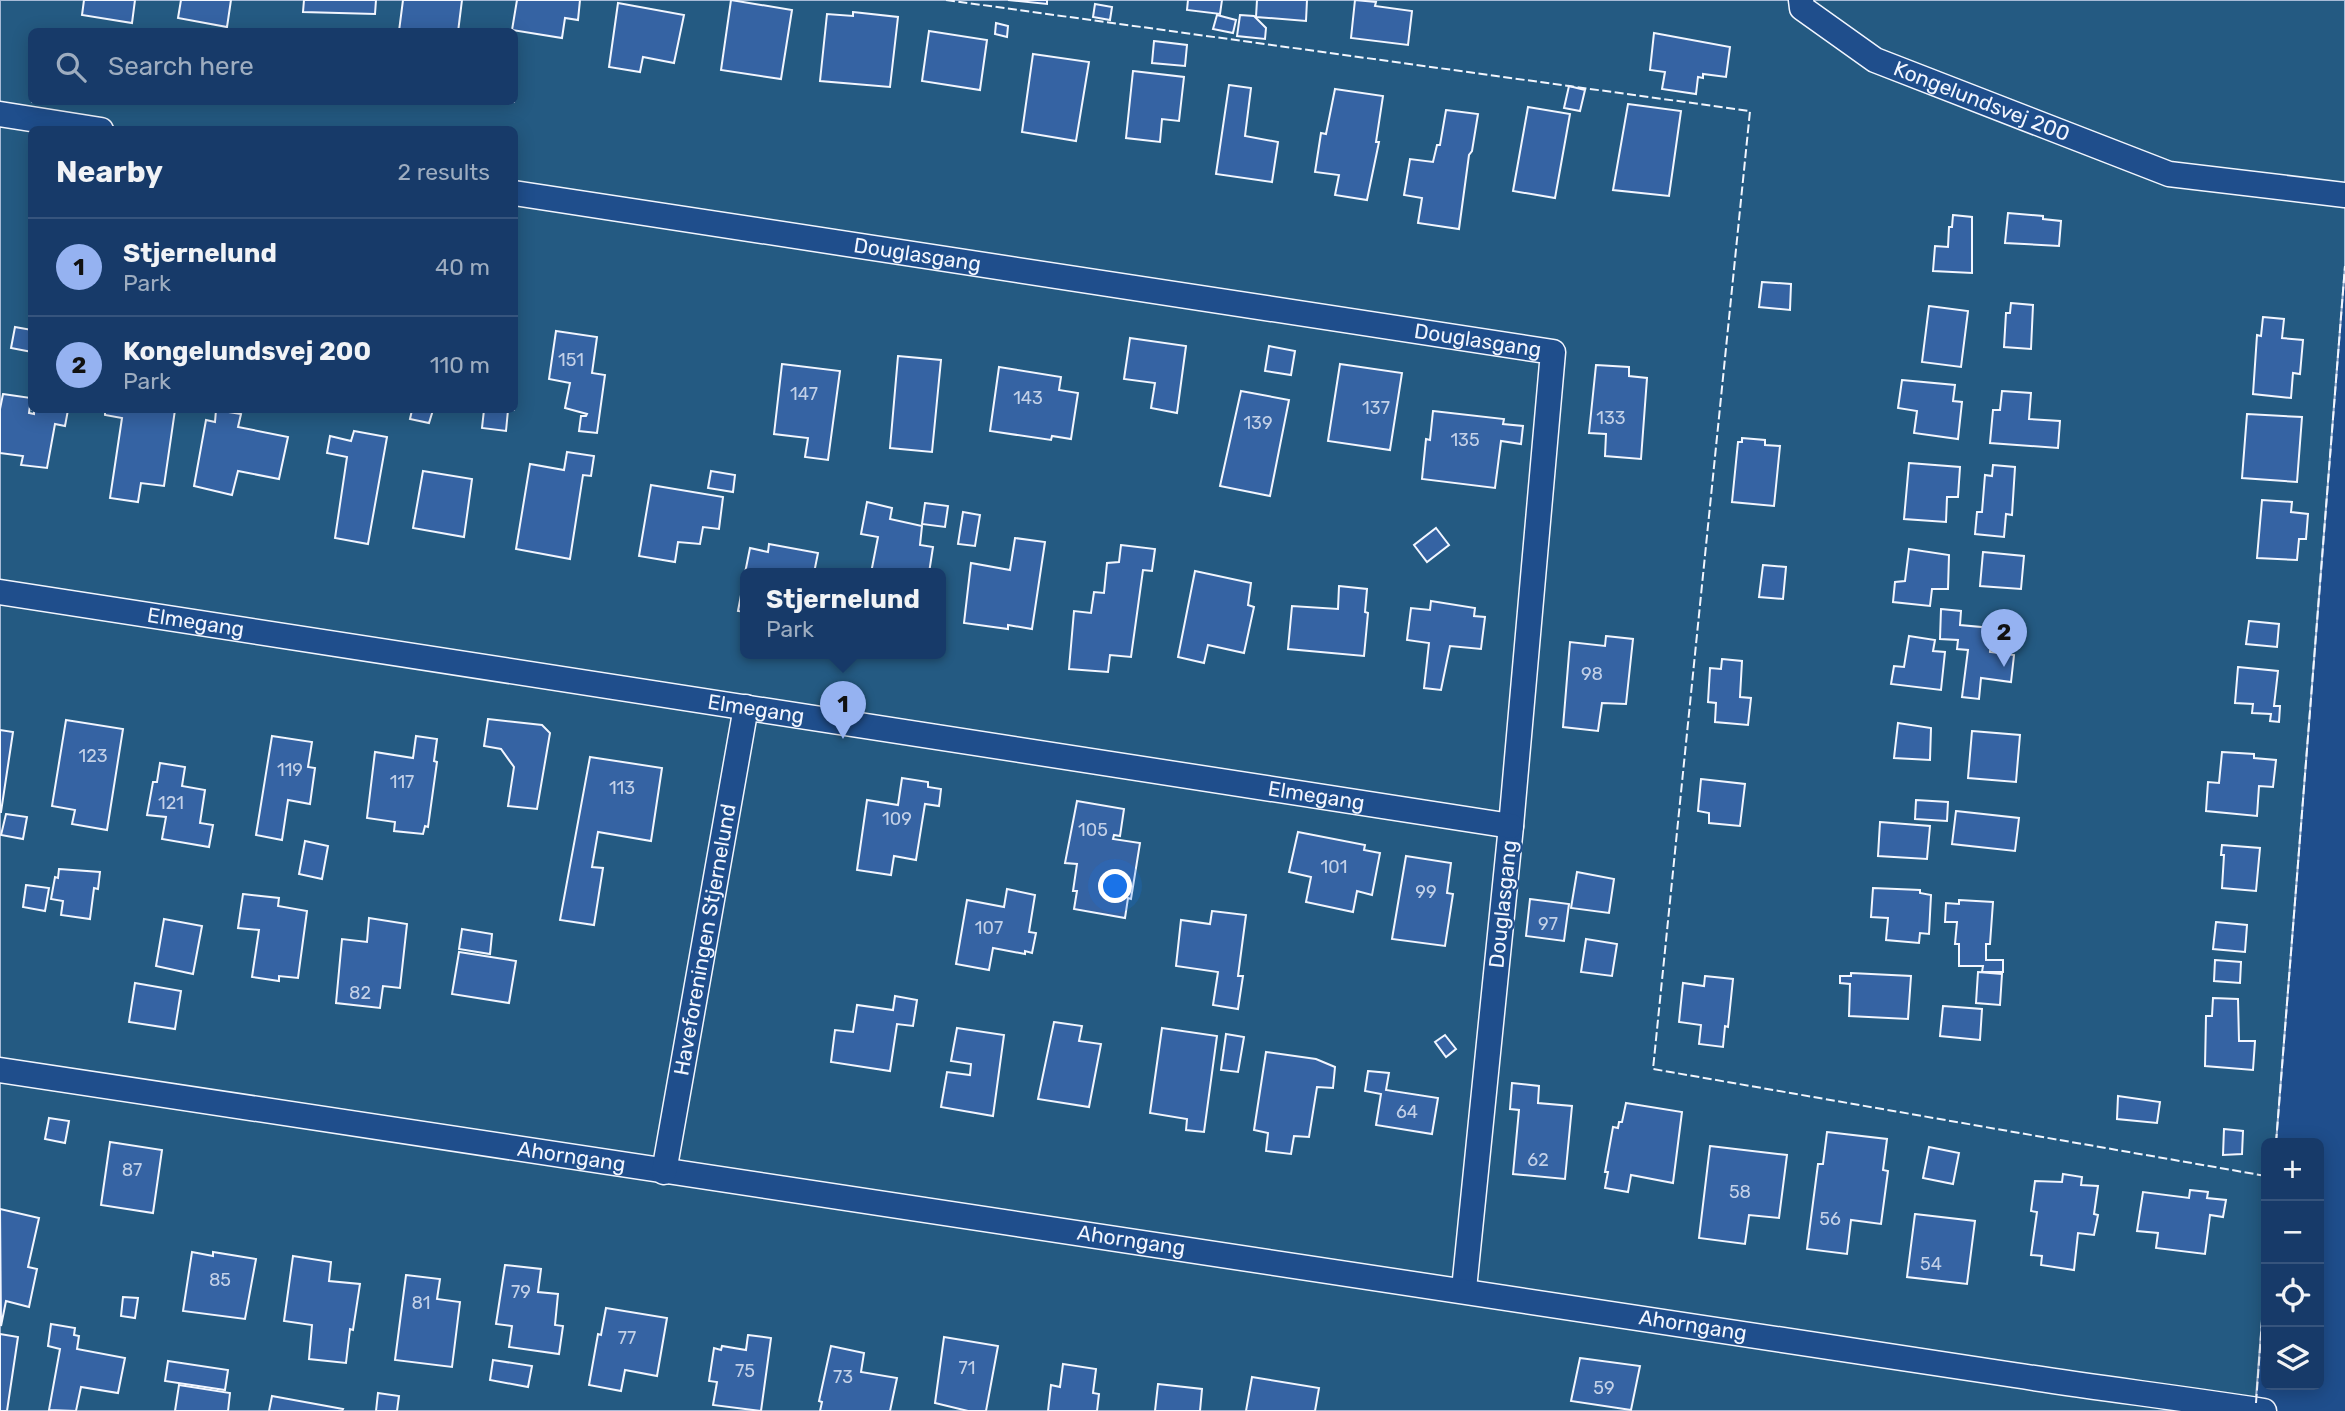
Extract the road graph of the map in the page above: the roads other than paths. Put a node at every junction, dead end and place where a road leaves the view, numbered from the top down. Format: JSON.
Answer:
{"nodes":[{"id":1,"x":1801,"y":0,"type":"edge"},
{"id":2,"x":0,"y":114,"type":"edge"},
{"id":3,"x":76,"y":126,"type":"edge"},
{"id":4,"x":518,"y":194,"type":"edge"},
{"id":5,"x":2345,"y":195,"type":"edge"},
{"id":6,"x":0,"y":592,"type":"edge"},
{"id":7,"x":746,"y":707,"type":"junction"},
{"id":8,"x":1511,"y":826,"type":"junction"},
{"id":9,"x":0,"y":1070,"type":"edge"},
{"id":10,"x":664,"y":1172,"type":"junction"},
{"id":11,"x":1464,"y":1289,"type":"junction"},
{"id":12,"x":2115,"y":1401,"type":"edge"},
{"id":13,"x":2264,"y":1411,"type":"edge"}],
"edges":[{"from":1,"to":5,"type":"lane","name":"Kongelundsvej 200"},
{"from":2,"to":3,"type":"lane"},
{"from":4,"to":8,"type":"lane","name":"Douglasgang"},
{"from":6,"to":7,"type":"lane","name":"Elmegang"},
{"from":7,"to":8,"type":"lane","name":"Elmegang"},
{"from":7,"to":10,"type":"lane","name":"Haveforeningen Stjernelund"},
{"from":8,"to":11,"type":"lane","name":"Douglasgang"},
{"from":9,"to":10,"type":"lane","name":"Ahorngang"},
{"from":10,"to":11,"type":"lane","name":"Ahorngang"},
{"from":11,"to":12,"type":"lane","name":"Ahorngang"},
{"from":12,"to":13,"type":"lane","name":"Ahorngang"}]}
